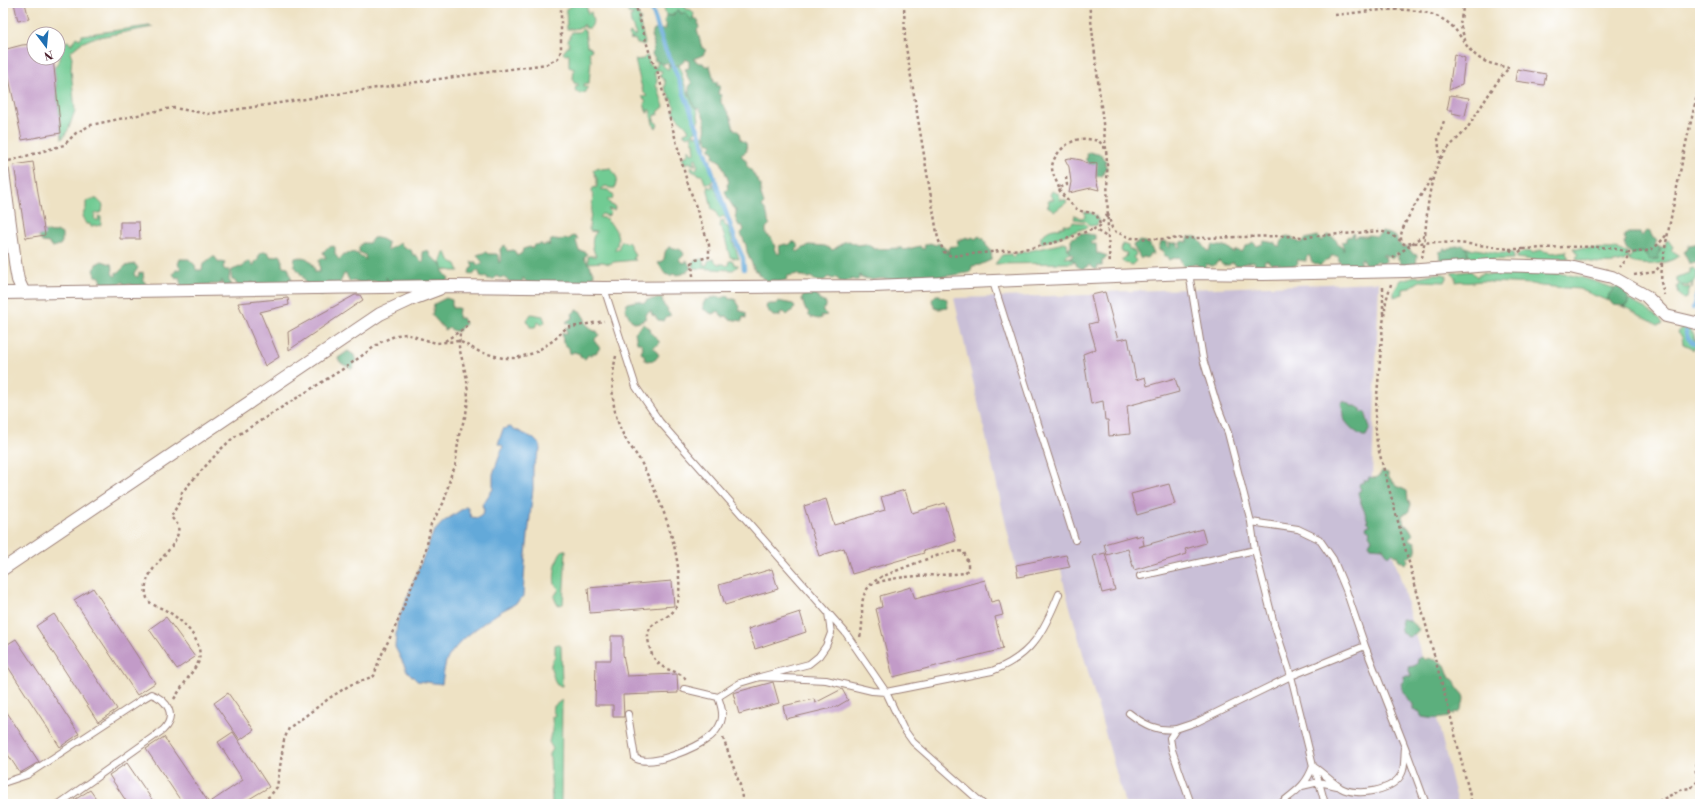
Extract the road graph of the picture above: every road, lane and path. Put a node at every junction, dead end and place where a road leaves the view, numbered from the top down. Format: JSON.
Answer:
{"nodes":[{"id":1,"x":561,"y":3,"type":"edge"},
{"id":2,"x":635,"y":3,"type":"edge"},
{"id":3,"x":904,"y":3,"type":"edge"},
{"id":4,"x":1089,"y":3,"type":"edge"},
{"id":5,"x":1464,"y":3,"type":"edge"},
{"id":6,"x":1335,"y":15,"type":"dead end"},
{"id":7,"x":1471,"y":51,"type":"junction"},
{"id":8,"x":1700,"y":82,"type":"edge"},
{"id":9,"x":1444,"y":121,"type":"dead end"},
{"id":10,"x":1106,"y":150,"type":"junction"},
{"id":11,"x":1440,"y":160,"type":"junction"},
{"id":12,"x":3,"y":163,"type":"edge"},
{"id":13,"x":3,"y":172,"type":"edge"},
{"id":14,"x":1066,"y":176,"type":"dead end"},
{"id":15,"x":1431,"y":179,"type":"dead end"},
{"id":16,"x":1059,"y":188,"type":"junction"},
{"id":17,"x":1108,"y":214,"type":"junction"},
{"id":18,"x":1100,"y":226,"type":"junction"},
{"id":19,"x":1094,"y":229,"type":"junction"},
{"id":20,"x":1667,"y":233,"type":"junction"},
{"id":21,"x":1426,"y":234,"type":"junction"},
{"id":22,"x":1108,"y":238,"type":"junction"},
{"id":23,"x":1401,"y":241,"type":"junction"},
{"id":24,"x":1415,"y":242,"type":"junction"},
{"id":25,"x":1425,"y":242,"type":"junction"},
{"id":26,"x":1509,"y":249,"type":"junction"},
{"id":27,"x":1524,"y":249,"type":"junction"},
{"id":28,"x":1627,"y":252,"type":"junction"},
{"id":29,"x":1513,"y":261,"type":"junction"},
{"id":30,"x":1662,"y":263,"type":"junction"},
{"id":31,"x":16,"y":269,"type":"junction"},
{"id":32,"x":1420,"y":270,"type":"junction"},
{"id":33,"x":1382,"y":271,"type":"junction"},
{"id":34,"x":1406,"y":271,"type":"junction"},
{"id":35,"x":1189,"y":273,"type":"junction"},
{"id":36,"x":1112,"y":275,"type":"junction"},
{"id":37,"x":1633,"y":275,"type":"dead end"},
{"id":38,"x":1612,"y":277,"type":"junction"},
{"id":39,"x":993,"y":282,"type":"junction"},
{"id":40,"x":447,"y":286,"type":"junction"},
{"id":41,"x":694,"y":287,"type":"junction"},
{"id":42,"x":3,"y":288,"type":"edge"},
{"id":43,"x":604,"y":288,"type":"junction"},
{"id":44,"x":3,"y":293,"type":"edge"},
{"id":45,"x":24,"y":293,"type":"junction"},
{"id":46,"x":1665,"y":297,"type":"dead end"},
{"id":47,"x":615,"y":319,"type":"junction"},
{"id":48,"x":468,"y":320,"type":"dead end"},
{"id":49,"x":1382,"y":324,"type":"junction"},
{"id":50,"x":1700,"y":324,"type":"edge"},
{"id":51,"x":462,"y":330,"type":"junction"},
{"id":52,"x":621,"y":339,"type":"junction"},
{"id":53,"x":459,"y":341,"type":"junction"},
{"id":54,"x":443,"y":343,"type":"junction"},
{"id":55,"x":1251,"y":522,"type":"junction"},
{"id":56,"x":1075,"y":540,"type":"dead end"},
{"id":57,"x":1255,"y":550,"type":"junction"},
{"id":58,"x":3,"y":569,"type":"edge"},
{"id":59,"x":1140,"y":576,"type":"dead end"},
{"id":60,"x":868,"y":586,"type":"junction"},
{"id":61,"x":1059,"y":594,"type":"dead end"},
{"id":62,"x":828,"y":611,"type":"junction"},
{"id":63,"x":854,"y":645,"type":"junction"},
{"id":64,"x":1365,"y":646,"type":"junction"},
{"id":65,"x":1291,"y":676,"type":"junction"},
{"id":66,"x":760,"y":677,"type":"junction"},
{"id":67,"x":684,"y":689,"type":"dead end"},
{"id":68,"x":695,"y":691,"type":"junction"},
{"id":69,"x":886,"y":692,"type":"junction"},
{"id":70,"x":718,"y":697,"type":"junction"},
{"id":71,"x":169,"y":708,"type":"junction"},
{"id":72,"x":1129,"y":713,"type":"dead end"},
{"id":73,"x":628,"y":714,"type":"dead end"},
{"id":74,"x":719,"y":724,"type":"junction"},
{"id":75,"x":1176,"y":729,"type":"junction"},
{"id":76,"x":1405,"y":747,"type":"junction"},
{"id":77,"x":1700,"y":754,"type":"edge"},
{"id":78,"x":1313,"y":766,"type":"junction"},
{"id":79,"x":1319,"y":782,"type":"junction"},
{"id":80,"x":3,"y":783,"type":"edge"},
{"id":81,"x":1302,"y":786,"type":"junction"},
{"id":82,"x":1342,"y":788,"type":"junction"},
{"id":83,"x":59,"y":804,"type":"edge"},
{"id":84,"x":257,"y":804,"type":"edge"},
{"id":85,"x":743,"y":804,"type":"edge"},
{"id":86,"x":983,"y":804,"type":"edge"},
{"id":87,"x":1191,"y":804,"type":"edge"},
{"id":88,"x":1280,"y":804,"type":"edge"},
{"id":89,"x":1325,"y":804,"type":"edge"},
{"id":90,"x":1426,"y":804,"type":"edge"},
{"id":91,"x":1472,"y":804,"type":"edge"},
{"id":92,"x":1653,"y":804,"type":"edge"}],
"edges":[{"from":1,"to":12,"type":"path"},
{"from":2,"to":41,"type":"path"},
{"from":3,"to":19,"type":"path"},
{"from":4,"to":10,"type":"path"},
{"from":5,"to":7,"type":"path"},
{"from":6,"to":7,"type":"path"},
{"from":7,"to":11,"type":"path"},
{"from":8,"to":20,"type":"path"},
{"from":9,"to":11,"type":"path"},
{"from":10,"to":16,"type":"path"},
{"from":10,"to":17,"type":"path"},
{"from":11,"to":21,"type":"path"},
{"from":13,"to":31,"type":"street"},
{"from":14,"to":16,"type":"path"},
{"from":15,"to":23,"type":"path"},
{"from":16,"to":18,"type":"path"},
{"from":17,"to":18,"type":"path"},
{"from":17,"to":22,"type":"path"},
{"from":17,"to":23,"type":"path"},
{"from":18,"to":19,"type":"path"},
{"from":19,"to":22,"type":"path"},
{"from":20,"to":28,"type":"path"},
{"from":20,"to":30,"type":"path"},
{"from":21,"to":24,"type":"path"},
{"from":21,"to":25,"type":"path"},
{"from":22,"to":36,"type":"path"},
{"from":23,"to":24,"type":"path"},
{"from":24,"to":25,"type":"path"},
{"from":24,"to":33,"type":"path"},
{"from":25,"to":26,"type":"path"},
{"from":25,"to":32,"type":"path"},
{"from":26,"to":27,"type":"path"},
{"from":26,"to":29,"type":"path"},
{"from":27,"to":28,"type":"path"},
{"from":27,"to":29,"type":"path"},
{"from":28,"to":38,"type":"path"},
{"from":29,"to":32,"type":"street"},
{"from":29,"to":38,"type":"street"},
{"from":30,"to":37,"type":"path"},
{"from":30,"to":46,"type":"path"},
{"from":31,"to":42,"type":"street"},
{"from":31,"to":45,"type":"street"},
{"from":32,"to":34,"type":"street"},
{"from":33,"to":34,"type":"street"},
{"from":33,"to":35,"type":"street"},
{"from":33,"to":49,"type":"path"},
{"from":34,"to":49,"type":"path"},
{"from":35,"to":36,"type":"street"},
{"from":35,"to":55,"type":"lane"},
{"from":36,"to":39,"type":"street"},
{"from":38,"to":50,"type":"street"},
{"from":39,"to":41,"type":"street"},
{"from":39,"to":56,"type":"lane"},
{"from":40,"to":43,"type":"street"},
{"from":40,"to":45,"type":"street"},
{"from":40,"to":58,"type":"street"},
{"from":41,"to":43,"type":"street"},
{"from":43,"to":47,"type":"lane"},
{"from":44,"to":45,"type":"street"},
{"from":47,"to":52,"type":"lane"},
{"from":47,"to":53,"type":"path"},
{"from":48,"to":51,"type":"path"},
{"from":49,"to":91,"type":"path"},
{"from":51,"to":53,"type":"path"},
{"from":51,"to":54,"type":"path"},
{"from":52,"to":62,"type":"lane"},
{"from":52,"to":68,"type":"path"},
{"from":53,"to":54,"type":"path"},
{"from":53,"to":84,"type":"path"},
{"from":54,"to":71,"type":"path"},
{"from":55,"to":57,"type":"lane"},
{"from":55,"to":64,"type":"lane"},
{"from":57,"to":59,"type":"lane"},
{"from":57,"to":65,"type":"lane"},
{"from":60,"to":60,"type":"path"},
{"from":60,"to":63,"type":"path"},
{"from":61,"to":69,"type":"lane"},
{"from":62,"to":63,"type":"lane"},
{"from":62,"to":66,"type":"lane"},
{"from":63,"to":69,"type":"lane"},
{"from":64,"to":65,"type":"lane"},
{"from":64,"to":76,"type":"lane"},
{"from":65,"to":75,"type":"lane"},
{"from":65,"to":78,"type":"lane"},
{"from":66,"to":69,"type":"lane"},
{"from":66,"to":70,"type":"lane"},
{"from":67,"to":68,"type":"lane"},
{"from":68,"to":70,"type":"lane"},
{"from":69,"to":86,"type":"lane"},
{"from":70,"to":74,"type":"lane"},
{"from":71,"to":80,"type":"lane"},
{"from":71,"to":83,"type":"lane"},
{"from":72,"to":75,"type":"lane"},
{"from":73,"to":74,"type":"lane"},
{"from":74,"to":85,"type":"path"},
{"from":75,"to":87,"type":"lane"},
{"from":76,"to":82,"type":"lane"},
{"from":76,"to":90,"type":"lane"},
{"from":77,"to":92,"type":"path"},
{"from":78,"to":79,"type":"lane"},
{"from":78,"to":81,"type":"lane"},
{"from":78,"to":82,"type":"lane"},
{"from":79,"to":81,"type":"lane"},
{"from":79,"to":82,"type":"lane"},
{"from":79,"to":89,"type":"lane"},
{"from":81,"to":88,"type":"lane"}]}
